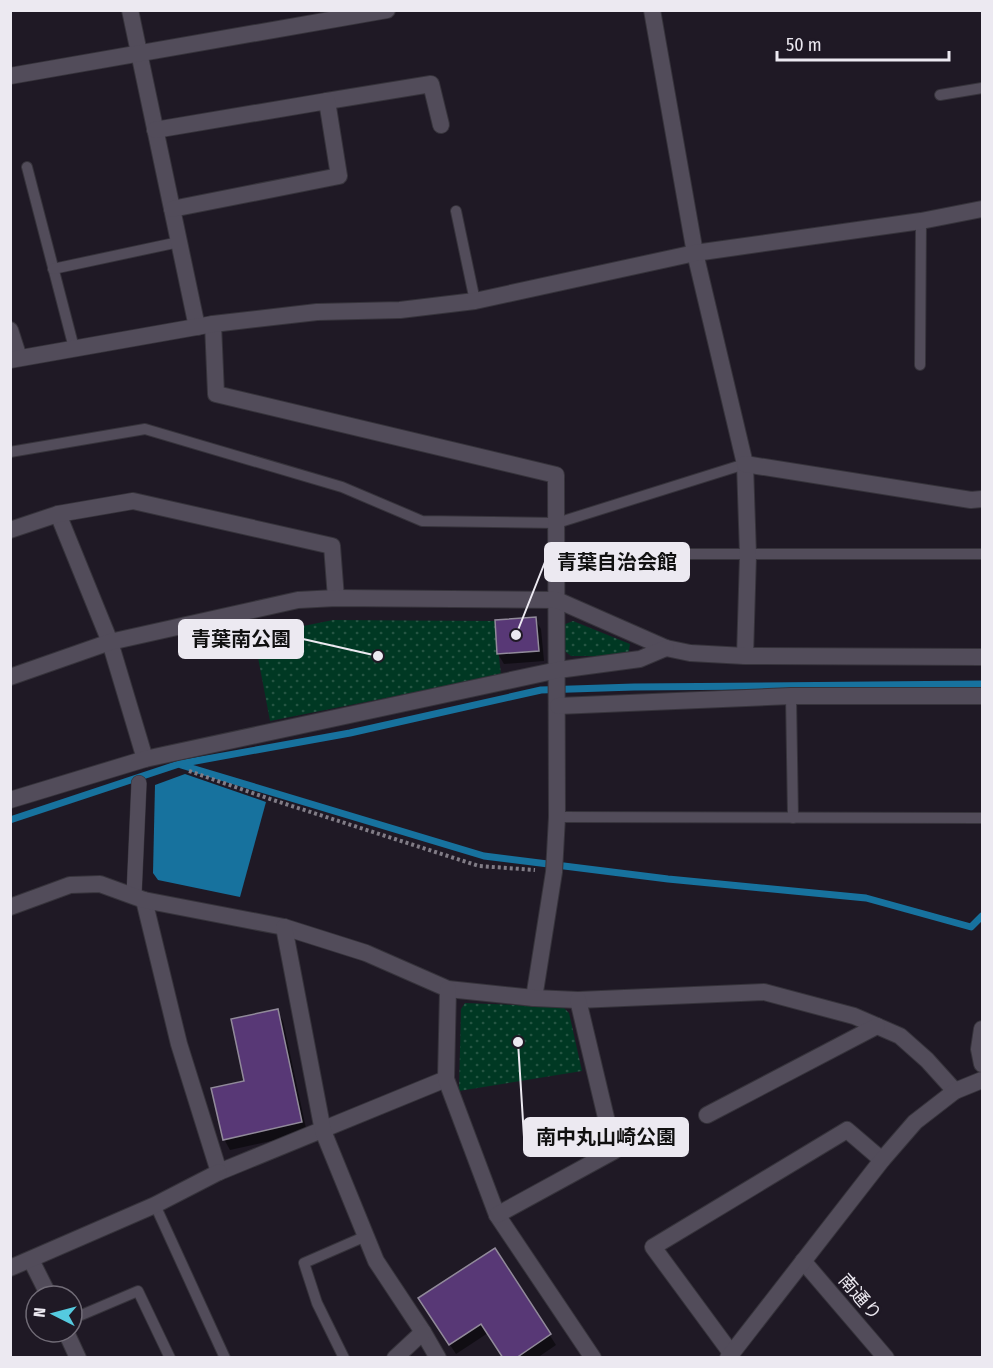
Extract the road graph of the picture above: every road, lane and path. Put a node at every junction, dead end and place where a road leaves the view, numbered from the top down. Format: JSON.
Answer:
{"nodes":[{"id":1,"x":130,"y":10,"type":"edge"},
{"id":2,"x":387,"y":10,"type":"edge"},
{"id":3,"x":652,"y":10,"type":"edge"},
{"id":4,"x":138,"y":54,"type":"junction"},
{"id":5,"x":10,"y":76,"type":"edge"},
{"id":6,"x":982,"y":88,"type":"edge"},
{"id":7,"x":940,"y":95,"type":"dead end"},
{"id":8,"x":327,"y":101,"type":"junction"},
{"id":9,"x":441,"y":125,"type":"dead end"},
{"id":10,"x":155,"y":130,"type":"junction"},
{"id":11,"x":27,"y":167,"type":"dead end"},
{"id":12,"x":172,"y":209,"type":"junction"},
{"id":13,"x":982,"y":209,"type":"edge"},
{"id":14,"x":456,"y":211,"type":"dead end"},
{"id":15,"x":921,"y":221,"type":"junction"},
{"id":16,"x":179,"y":242,"type":"junction"},
{"id":17,"x":695,"y":254,"type":"junction"},
{"id":18,"x":53,"y":269,"type":"junction"},
{"id":19,"x":475,"y":301,"type":"junction"},
{"id":20,"x":205,"y":326,"type":"junction"},
{"id":21,"x":10,"y":330,"type":"edge"},
{"id":22,"x":74,"y":348,"type":"junction"},
{"id":23,"x":15,"y":359,"type":"edge"},
{"id":24,"x":920,"y":365,"type":"dead end"},
{"id":25,"x":10,"y":452,"type":"edge"},
{"id":26,"x":745,"y":464,"type":"junction"},
{"id":27,"x":982,"y":499,"type":"edge"},
{"id":28,"x":58,"y":514,"type":"junction"},
{"id":29,"x":557,"y":523,"type":"junction"},
{"id":30,"x":10,"y":530,"type":"edge"},
{"id":31,"x":556,"y":554,"type":"junction"},
{"id":32,"x":982,"y":554,"type":"edge"},
{"id":33,"x":748,"y":555,"type":"junction"},
{"id":34,"x":336,"y":598,"type":"junction"},
{"id":35,"x":557,"y":600,"type":"junction"},
{"id":36,"x":110,"y":642,"type":"junction"},
{"id":37,"x":666,"y":648,"type":"junction"},
{"id":38,"x":745,"y":656,"type":"junction"},
{"id":39,"x":982,"y":657,"type":"edge"},
{"id":40,"x":557,"y":674,"type":"junction"},
{"id":41,"x":10,"y":677,"type":"edge"},
{"id":42,"x":791,"y":696,"type":"junction"},
{"id":43,"x":982,"y":696,"type":"edge"},
{"id":44,"x":558,"y":701,"type":"junction"},
{"id":45,"x":145,"y":759,"type":"junction"},
{"id":46,"x":182,"y":768,"type":"dead end"},
{"id":47,"x":139,"y":783,"type":"dead end"},
{"id":48,"x":10,"y":800,"type":"edge"},
{"id":49,"x":557,"y":817,"type":"junction"},
{"id":50,"x":793,"y":818,"type":"junction"},
{"id":51,"x":982,"y":818,"type":"edge"},
{"id":52,"x":554,"y":872,"type":"junction"},
{"id":53,"x":139,"y":897,"type":"junction"},
{"id":54,"x":10,"y":907,"type":"edge"},
{"id":55,"x":284,"y":927,"type":"junction"},
{"id":56,"x":448,"y":989,"type":"junction"},
{"id":57,"x":534,"y":998,"type":"junction"},
{"id":58,"x":578,"y":1000,"type":"junction"},
{"id":59,"x":877,"y":1026,"type":"junction"},
{"id":60,"x":982,"y":1029,"type":"edge"},
{"id":61,"x":982,"y":1064,"type":"edge"},
{"id":62,"x":446,"y":1079,"type":"junction"},
{"id":63,"x":982,"y":1080,"type":"edge"},
{"id":64,"x":956,"y":1091,"type":"junction"},
{"id":65,"x":707,"y":1115,"type":"dead end"},
{"id":66,"x":323,"y":1131,"type":"junction"},
{"id":67,"x":882,"y":1160,"type":"junction"},
{"id":68,"x":219,"y":1172,"type":"junction"},
{"id":69,"x":155,"y":1205,"type":"junction"},
{"id":70,"x":497,"y":1215,"type":"junction"},
{"id":71,"x":366,"y":1236,"type":"junction"},
{"id":72,"x":31,"y":1260,"type":"junction"},
{"id":73,"x":803,"y":1261,"type":"junction"},
{"id":74,"x":10,"y":1268,"type":"edge"},
{"id":75,"x":42,"y":1284,"type":"edge"},
{"id":76,"x":84,"y":1314,"type":"edge"},
{"id":77,"x":423,"y":1332,"type":"junction"},
{"id":78,"x":72,"y":1344,"type":"edge"},
{"id":79,"x":730,"y":1355,"type":"edge"},
{"id":80,"x":78,"y":1358,"type":"edge"},
{"id":81,"x":170,"y":1358,"type":"edge"},
{"id":82,"x":225,"y":1358,"type":"edge"},
{"id":83,"x":344,"y":1358,"type":"edge"},
{"id":84,"x":394,"y":1358,"type":"edge"},
{"id":85,"x":438,"y":1358,"type":"edge"},
{"id":86,"x":593,"y":1358,"type":"edge"},
{"id":87,"x":886,"y":1358,"type":"edge"}],
"edges":[{"from":1,"to":4,"type":"street"},
{"from":2,"to":4,"type":"street"},
{"from":3,"to":17,"type":"street"},
{"from":4,"to":5,"type":"street"},
{"from":4,"to":10,"type":"street"},
{"from":6,"to":7,"type":"lane"},
{"from":8,"to":9,"type":"street"},
{"from":8,"to":10,"type":"street"},
{"from":8,"to":12,"type":"street"},
{"from":10,"to":12,"type":"street"},
{"from":11,"to":18,"type":"lane"},
{"from":12,"to":16,"type":"street"},
{"from":13,"to":15,"type":"street"},
{"from":14,"to":19,"type":"lane"},
{"from":15,"to":17,"type":"street"},
{"from":15,"to":24,"type":"lane"},
{"from":16,"to":18,"type":"lane"},
{"from":16,"to":20,"type":"street"},
{"from":17,"to":19,"type":"street"},
{"from":17,"to":26,"type":"street"},
{"from":18,"to":22,"type":"lane"},
{"from":19,"to":20,"type":"street"},
{"from":20,"to":22,"type":"street"},
{"from":20,"to":29,"type":"street"},
{"from":21,"to":23,"type":"street"},
{"from":22,"to":23,"type":"street"},
{"from":25,"to":29,"type":"lane"},
{"from":26,"to":27,"type":"street"},
{"from":26,"to":29,"type":"lane"},
{"from":26,"to":33,"type":"street"},
{"from":28,"to":30,"type":"street"},
{"from":28,"to":34,"type":"street"},
{"from":28,"to":36,"type":"street"},
{"from":29,"to":31,"type":"street"},
{"from":31,"to":33,"type":"lane"},
{"from":31,"to":35,"type":"street"},
{"from":32,"to":33,"type":"lane"},
{"from":33,"to":38,"type":"street"},
{"from":34,"to":35,"type":"street"},
{"from":34,"to":36,"type":"street"},
{"from":35,"to":37,"type":"street"},
{"from":35,"to":40,"type":"street"},
{"from":36,"to":41,"type":"street"},
{"from":36,"to":45,"type":"street"},
{"from":37,"to":38,"type":"street"},
{"from":37,"to":40,"type":"street"},
{"from":38,"to":39,"type":"street"},
{"from":40,"to":44,"type":"street"},
{"from":40,"to":45,"type":"street"},
{"from":42,"to":43,"type":"street"},
{"from":42,"to":44,"type":"street"},
{"from":42,"to":50,"type":"lane"},
{"from":44,"to":49,"type":"street"},
{"from":45,"to":48,"type":"street"},
{"from":46,"to":52,"type":"path"},
{"from":47,"to":53,"type":"street"},
{"from":49,"to":50,"type":"lane"},
{"from":49,"to":52,"type":"street"},
{"from":50,"to":51,"type":"lane"},
{"from":52,"to":57,"type":"street"},
{"from":53,"to":54,"type":"street"},
{"from":53,"to":55,"type":"street"},
{"from":53,"to":68,"type":"street"},
{"from":55,"to":56,"type":"street"},
{"from":55,"to":66,"type":"street"},
{"from":56,"to":57,"type":"street"},
{"from":56,"to":62,"type":"street"},
{"from":57,"to":58,"type":"street"},
{"from":58,"to":59,"type":"street"},
{"from":58,"to":70,"type":"street"},
{"from":59,"to":64,"type":"street"},
{"from":59,"to":65,"type":"street"},
{"from":60,"to":61,"type":"street"},
{"from":62,"to":66,"type":"street"},
{"from":62,"to":70,"type":"street"},
{"from":63,"to":64,"type":"street"},
{"from":64,"to":67,"type":"street"},
{"from":66,"to":68,"type":"street"},
{"from":66,"to":71,"type":"street"},
{"from":67,"to":73,"type":"street"},
{"from":67,"to":79,"type":"street"},
{"from":68,"to":69,"type":"street"},
{"from":69,"to":72,"type":"street"},
{"from":69,"to":82,"type":"lane"},
{"from":70,"to":86,"type":"street"},
{"from":71,"to":77,"type":"street"},
{"from":71,"to":83,"type":"lane"},
{"from":72,"to":74,"type":"street"},
{"from":72,"to":75,"type":"street"},
{"from":73,"to":79,"type":"street"},
{"from":73,"to":87,"type":"street","name":"南通り"},
{"from":76,"to":81,"type":"lane"},
{"from":77,"to":84,"type":"street"},
{"from":77,"to":85,"type":"street"},
{"from":78,"to":80,"type":"street"}]}
